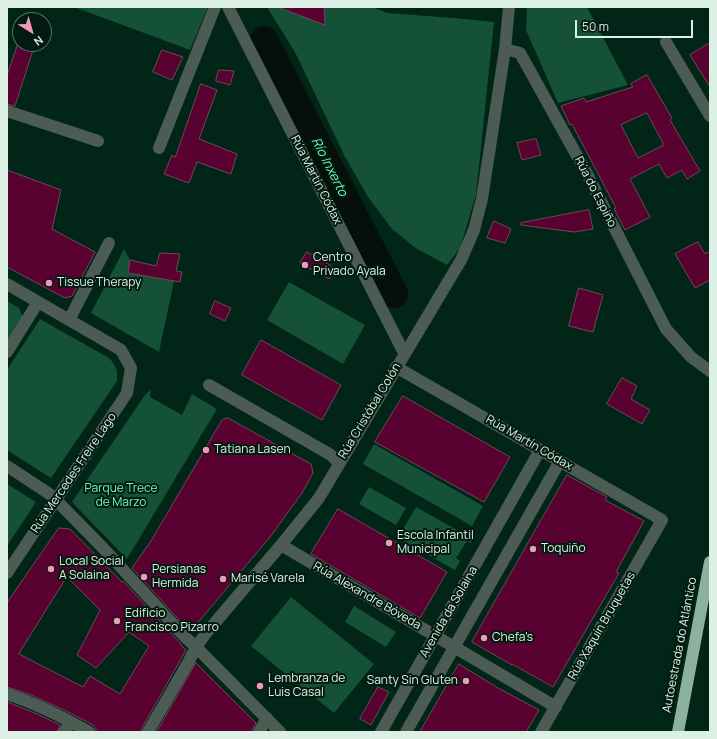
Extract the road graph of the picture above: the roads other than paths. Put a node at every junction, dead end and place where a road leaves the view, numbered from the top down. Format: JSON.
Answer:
{"nodes":[{"id":1,"x":216,"y":7,"type":"edge"},
{"id":2,"x":228,"y":7,"type":"edge"},
{"id":3,"x":509,"y":7,"type":"edge"},
{"id":4,"x":666,"y":42,"type":"dead end"},
{"id":5,"x":505,"y":49,"type":"junction"},
{"id":6,"x":7,"y":111,"type":"edge"},
{"id":7,"x":710,"y":116,"type":"edge"},
{"id":8,"x":98,"y":141,"type":"dead end"},
{"id":9,"x":158,"y":148,"type":"dead end"},
{"id":10,"x":110,"y":243,"type":"dead end"},
{"id":11,"x":7,"y":284,"type":"edge"},
{"id":12,"x":38,"y":302,"type":"junction"},
{"id":13,"x":69,"y":320,"type":"junction"},
{"id":14,"x":7,"y":352,"type":"edge"},
{"id":15,"x":404,"y":353,"type":"junction"},
{"id":16,"x":396,"y":367,"type":"junction"},
{"id":17,"x":710,"y":371,"type":"edge"},
{"id":18,"x":209,"y":385,"type":"dead end"},
{"id":19,"x":540,"y":450,"type":"junction"},
{"id":20,"x":560,"y":461,"type":"junction"},
{"id":21,"x":340,"y":463,"type":"junction"},
{"id":22,"x":7,"y":466,"type":"edge"},
{"id":23,"x":56,"y":500,"type":"junction"},
{"id":24,"x":662,"y":520,"type":"joint"},
{"id":25,"x":281,"y":545,"type":"junction"},
{"id":26,"x":710,"y":562,"type":"edge"},
{"id":27,"x":7,"y":573,"type":"edge"},
{"id":28,"x":435,"y":636,"type":"junction"},
{"id":29,"x":196,"y":647,"type":"junction"},
{"id":30,"x":454,"y":647,"type":"junction"},
{"id":31,"x":7,"y":694,"type":"edge"},
{"id":32,"x":556,"y":707,"type":"junction"},
{"id":33,"x":267,"y":718,"type":"junction"},
{"id":34,"x":68,"y":727,"type":"edge"},
{"id":35,"x":89,"y":732,"type":"edge"},
{"id":36,"x":148,"y":732,"type":"edge"},
{"id":37,"x":259,"y":732,"type":"edge"},
{"id":38,"x":280,"y":732,"type":"edge"},
{"id":39,"x":381,"y":732,"type":"edge"},
{"id":40,"x":406,"y":732,"type":"edge"},
{"id":41,"x":541,"y":732,"type":"edge"},
{"id":42,"x":678,"y":732,"type":"edge"}],
"edges":[{"from":1,"to":9,"type":"street"},
{"from":2,"to":15,"type":"street","name":"Rúa Martín Códax"},
{"from":3,"to":5,"type":"street"},
{"from":4,"to":7,"type":"street"},
{"from":5,"to":15,"type":"street","name":"Rúa Cristóbal Colón"},
{"from":5,"to":17,"type":"street","name":"Rúa do Espiño"},
{"from":6,"to":8,"type":"street"},
{"from":10,"to":13,"type":"street"},
{"from":11,"to":12,"type":"street"},
{"from":12,"to":13,"type":"street"},
{"from":12,"to":14,"type":"street"},
{"from":13,"to":23,"type":"street","name":"Rúa Mercedes Freire Lago"},
{"from":15,"to":16,"type":"street","name":"Rúa Cristóbal Colón"},
{"from":16,"to":19,"type":"street","name":"Rúa Martín Códax"},
{"from":16,"to":21,"type":"street","name":"Rúa Cristóbal Colón"},
{"from":18,"to":21,"type":"street"},
{"from":19,"to":20,"type":"street","name":"Rúa Martín Códax"},
{"from":19,"to":28,"type":"street","name":"Avenida da Solaina"},
{"from":20,"to":24,"type":"street","name":"Rúa Martín Códax"},
{"from":20,"to":30,"type":"street","name":"Avenida da Solaina"},
{"from":21,"to":25,"type":"street","name":"Rúa Cristóbal Colón"},
{"from":22,"to":23,"type":"street"},
{"from":23,"to":27,"type":"street","name":"Rúa Mercedes Freire Lago"},
{"from":23,"to":29,"type":"street"},
{"from":24,"to":32,"type":"street","name":"Rúa Xaquín Bruquetas"},
{"from":25,"to":28,"type":"street","name":"Rúa Alexandre Bóveda"},
{"from":25,"to":29,"type":"street","name":"Rúa Cristóbal Colón"},
{"from":26,"to":42,"type":"highway","name":"Autoestrada do Atlántico"},
{"from":28,"to":30,"type":"street","name":"Rúa Alexandre Bóveda"},
{"from":28,"to":39,"type":"street","name":"Avenida da Solaina"},
{"from":29,"to":33,"type":"street"},
{"from":29,"to":36,"type":"street","name":"Rúa Cristóbal Colón"},
{"from":30,"to":32,"type":"street","name":"Rúa Alexandre Bóveda"},
{"from":30,"to":40,"type":"street","name":"Avenida da Solaina"},
{"from":31,"to":34,"type":"street"},
{"from":32,"to":41,"type":"street","name":"Rúa Xaquín Bruquetas"},
{"from":33,"to":37,"type":"street"},
{"from":33,"to":38,"type":"street"},
{"from":34,"to":35,"type":"street"}]}
